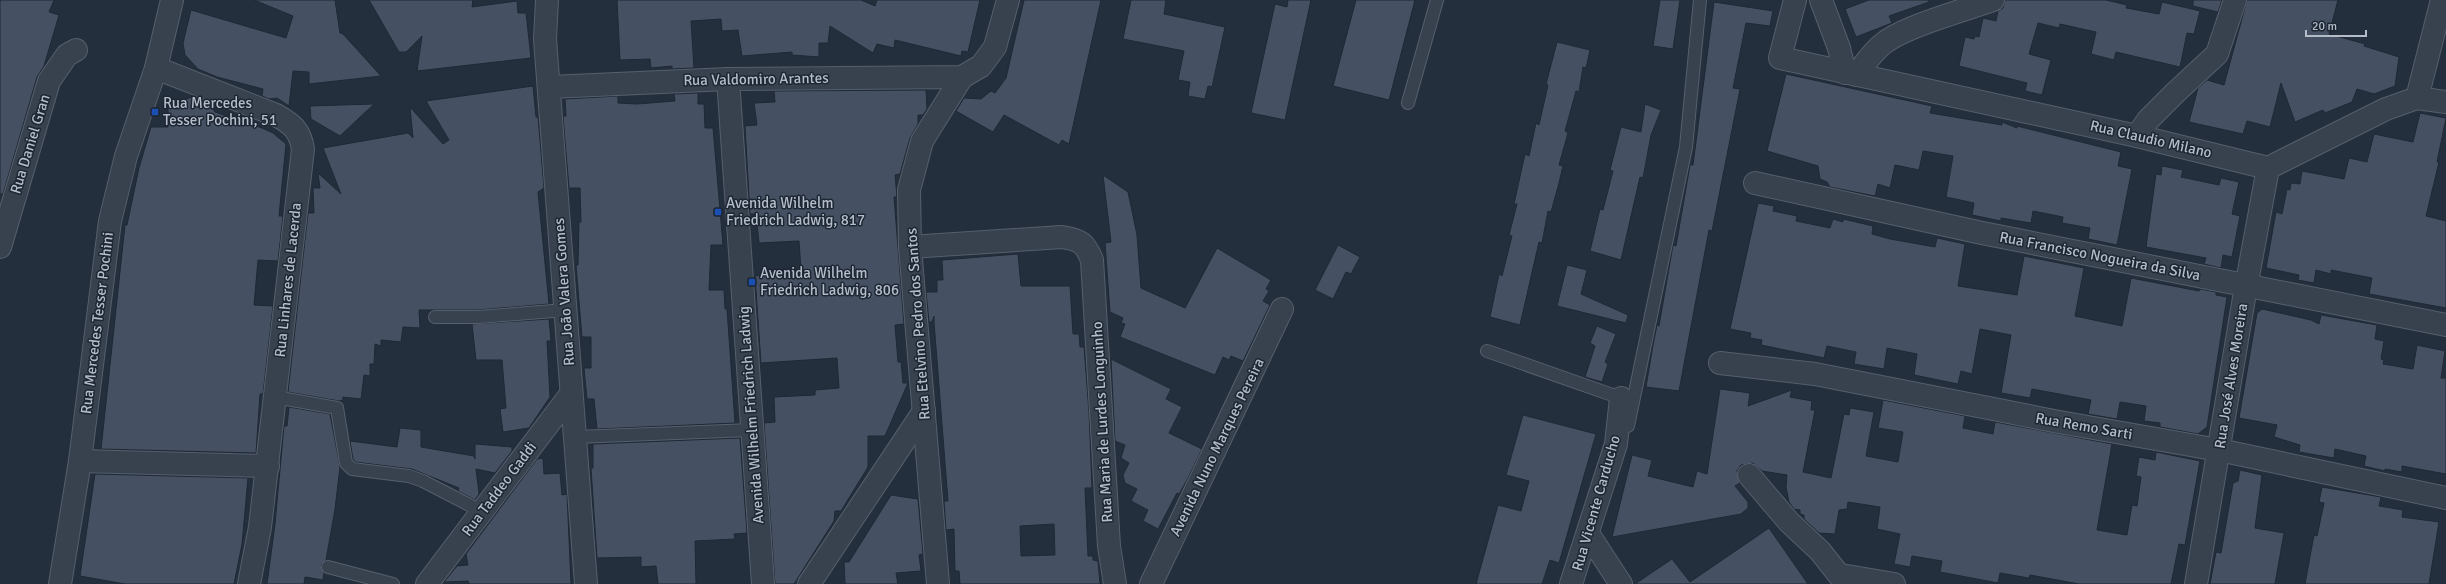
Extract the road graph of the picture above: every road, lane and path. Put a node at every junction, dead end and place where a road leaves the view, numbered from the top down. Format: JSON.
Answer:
{"nodes":[{"id":1,"x":172,"y":0,"type":"edge"},
{"id":2,"x":546,"y":0,"type":"edge"},
{"id":3,"x":1008,"y":0,"type":"edge"},
{"id":4,"x":1437,"y":0,"type":"edge"},
{"id":5,"x":1700,"y":0,"type":"edge"},
{"id":6,"x":1795,"y":0,"type":"edge"},
{"id":7,"x":1821,"y":0,"type":"edge"},
{"id":8,"x":1994,"y":0,"type":"edge"},
{"id":9,"x":2234,"y":0,"type":"edge"},
{"id":10,"x":2442,"y":0,"type":"edge"},
{"id":11,"x":76,"y":50,"type":"dead end"},
{"id":12,"x":156,"y":68,"type":"junction"},
{"id":13,"x":1850,"y":74,"type":"junction"},
{"id":14,"x":962,"y":77,"type":"junction"},
{"id":15,"x":728,"y":79,"type":"junction"},
{"id":16,"x":550,"y":87,"type":"junction"},
{"id":17,"x":2417,"y":98,"type":"junction"},
{"id":18,"x":2446,"y":102,"type":"edge"},
{"id":19,"x":1408,"y":103,"type":"dead end"},
{"id":20,"x":2137,"y":136,"type":"junction"},
{"id":21,"x":2268,"y":168,"type":"junction"},
{"id":22,"x":1755,"y":183,"type":"dead end"},
{"id":23,"x":0,"y":247,"type":"edge"},
{"id":24,"x":910,"y":247,"type":"junction"},
{"id":25,"x":2246,"y":284,"type":"junction"},
{"id":26,"x":1282,"y":309,"type":"dead end"},
{"id":27,"x":566,"y":310,"type":"junction"},
{"id":28,"x":435,"y":317,"type":"dead end"},
{"id":29,"x":2446,"y":325,"type":"edge"},
{"id":30,"x":1487,"y":351,"type":"dead end"},
{"id":31,"x":1720,"y":363,"type":"dead end"},
{"id":32,"x":571,"y":394,"type":"junction"},
{"id":33,"x":275,"y":397,"type":"junction"},
{"id":34,"x":1620,"y":398,"type":"joint"},
{"id":35,"x":924,"y":411,"type":"junction"},
{"id":36,"x":1628,"y":426,"type":"dead end"},
{"id":37,"x":751,"y":430,"type":"junction"},
{"id":38,"x":576,"y":437,"type":"junction"},
{"id":39,"x":2219,"y":450,"type":"junction"},
{"id":40,"x":80,"y":461,"type":"junction"},
{"id":41,"x":268,"y":466,"type":"junction"},
{"id":42,"x":1749,"y":475,"type":"dead end"},
{"id":43,"x":2446,"y":498,"type":"edge"},
{"id":44,"x":482,"y":512,"type":"junction"},
{"id":45,"x":1589,"y":535,"type":"junction"},
{"id":46,"x":328,"y":567,"type":"dead end"},
{"id":47,"x":1844,"y":579,"type":"edge"},
{"id":48,"x":60,"y":584,"type":"edge"},
{"id":49,"x":249,"y":584,"type":"edge"},
{"id":50,"x":393,"y":584,"type":"edge"},
{"id":51,"x":427,"y":584,"type":"edge"},
{"id":52,"x":586,"y":584,"type":"edge"},
{"id":53,"x":763,"y":584,"type":"edge"},
{"id":54,"x":809,"y":584,"type":"edge"},
{"id":55,"x":938,"y":584,"type":"edge"},
{"id":56,"x":1115,"y":584,"type":"edge"},
{"id":57,"x":1151,"y":584,"type":"edge"},
{"id":58,"x":1571,"y":584,"type":"edge"},
{"id":59,"x":1621,"y":584,"type":"edge"},
{"id":60,"x":1894,"y":584,"type":"edge"},
{"id":61,"x":2196,"y":584,"type":"edge"}],
"edges":[{"from":1,"to":12,"type":"street","name":"Rua Mercedes Tesser Pochini"},
{"from":2,"to":16,"type":"street","name":"Rua João Valera Gomes"},
{"from":3,"to":14,"type":"street"},
{"from":4,"to":19,"type":"lane"},
{"from":5,"to":36,"type":"lane"},
{"from":6,"to":13,"type":"street","name":"Rua Claudio Milano"},
{"from":7,"to":13,"type":"street"},
{"from":8,"to":13,"type":"street"},
{"from":9,"to":20,"type":"street"},
{"from":10,"to":17,"type":"street"},
{"from":11,"to":23,"type":"street","name":"Rua Daniel Gran"},
{"from":12,"to":33,"type":"street","name":"Rua Linhares de Lacerda"},
{"from":12,"to":40,"type":"street","name":"Rua Mercedes Tesser Pochini"},
{"from":13,"to":20,"type":"street","name":"Rua Claudio Milano"},
{"from":14,"to":15,"type":"street","name":"Rua Valdomiro Arantes"},
{"from":14,"to":24,"type":"street","name":"Rua Etelvino Pedro dos Santos"},
{"from":15,"to":16,"type":"street","name":"Rua Valdomiro Arantes"},
{"from":15,"to":37,"type":"street","name":"Avenida Wilhelm Friedrich Ladwig"},
{"from":16,"to":27,"type":"street","name":"Rua João Valera Gomes"},
{"from":17,"to":18,"type":"street"},
{"from":17,"to":21,"type":"street"},
{"from":20,"to":21,"type":"street","name":"Rua Claudio Milano"},
{"from":21,"to":25,"type":"street","name":"Rua José Alves Moreira"},
{"from":22,"to":25,"type":"street","name":"Rua Francisco Nogueira da Silva"},
{"from":24,"to":35,"type":"street","name":"Rua Etelvino Pedro dos Santos"},
{"from":24,"to":56,"type":"street","name":"Rua Maria de Lurdes Longuinho"},
{"from":25,"to":29,"type":"street","name":"Rua Francisco Nogueira da Silva"},
{"from":25,"to":39,"type":"street","name":"Rua José Alves Moreira"},
{"from":26,"to":57,"type":"street","name":"Avenida Nuno Marques Pereira"},
{"from":27,"to":28,"type":"lane"},
{"from":27,"to":32,"type":"street","name":"Rua João Valera Gomes"},
{"from":30,"to":34,"type":"lane"},
{"from":31,"to":39,"type":"street","name":"Rua Remo Sarti"},
{"from":32,"to":38,"type":"street","name":"Rua João Valera Gomes"},
{"from":32,"to":44,"type":"street","name":"Rua Taddeo Gaddi"},
{"from":33,"to":41,"type":"street","name":"Rua Linhares de Lacerda"},
{"from":33,"to":44,"type":"lane"},
{"from":34,"to":45,"type":"street","name":"Rua Vicente Carducho"},
{"from":35,"to":54,"type":"street"},
{"from":35,"to":55,"type":"street","name":"Rua Etelvino Pedro dos Santos"},
{"from":37,"to":38,"type":"lane"},
{"from":37,"to":53,"type":"street","name":"Avenida Wilhelm Friedrich Ladwig"},
{"from":38,"to":52,"type":"street","name":"Rua João Valera Gomes"},
{"from":39,"to":43,"type":"street","name":"Rua Remo Sarti"},
{"from":39,"to":61,"type":"street","name":"Rua José Alves Moreira"},
{"from":40,"to":41,"type":"street"},
{"from":40,"to":48,"type":"street","name":"Rua Mercedes Tesser Pochini"},
{"from":41,"to":49,"type":"street","name":"Rua Linhares de Lacerda"},
{"from":42,"to":47,"type":"street"},
{"from":44,"to":51,"type":"street","name":"Rua Taddeo Gaddi"},
{"from":45,"to":58,"type":"street","name":"Rua Vicente Carducho"},
{"from":45,"to":59,"type":"street"},
{"from":46,"to":50,"type":"lane"},
{"from":47,"to":60,"type":"street"}]}
